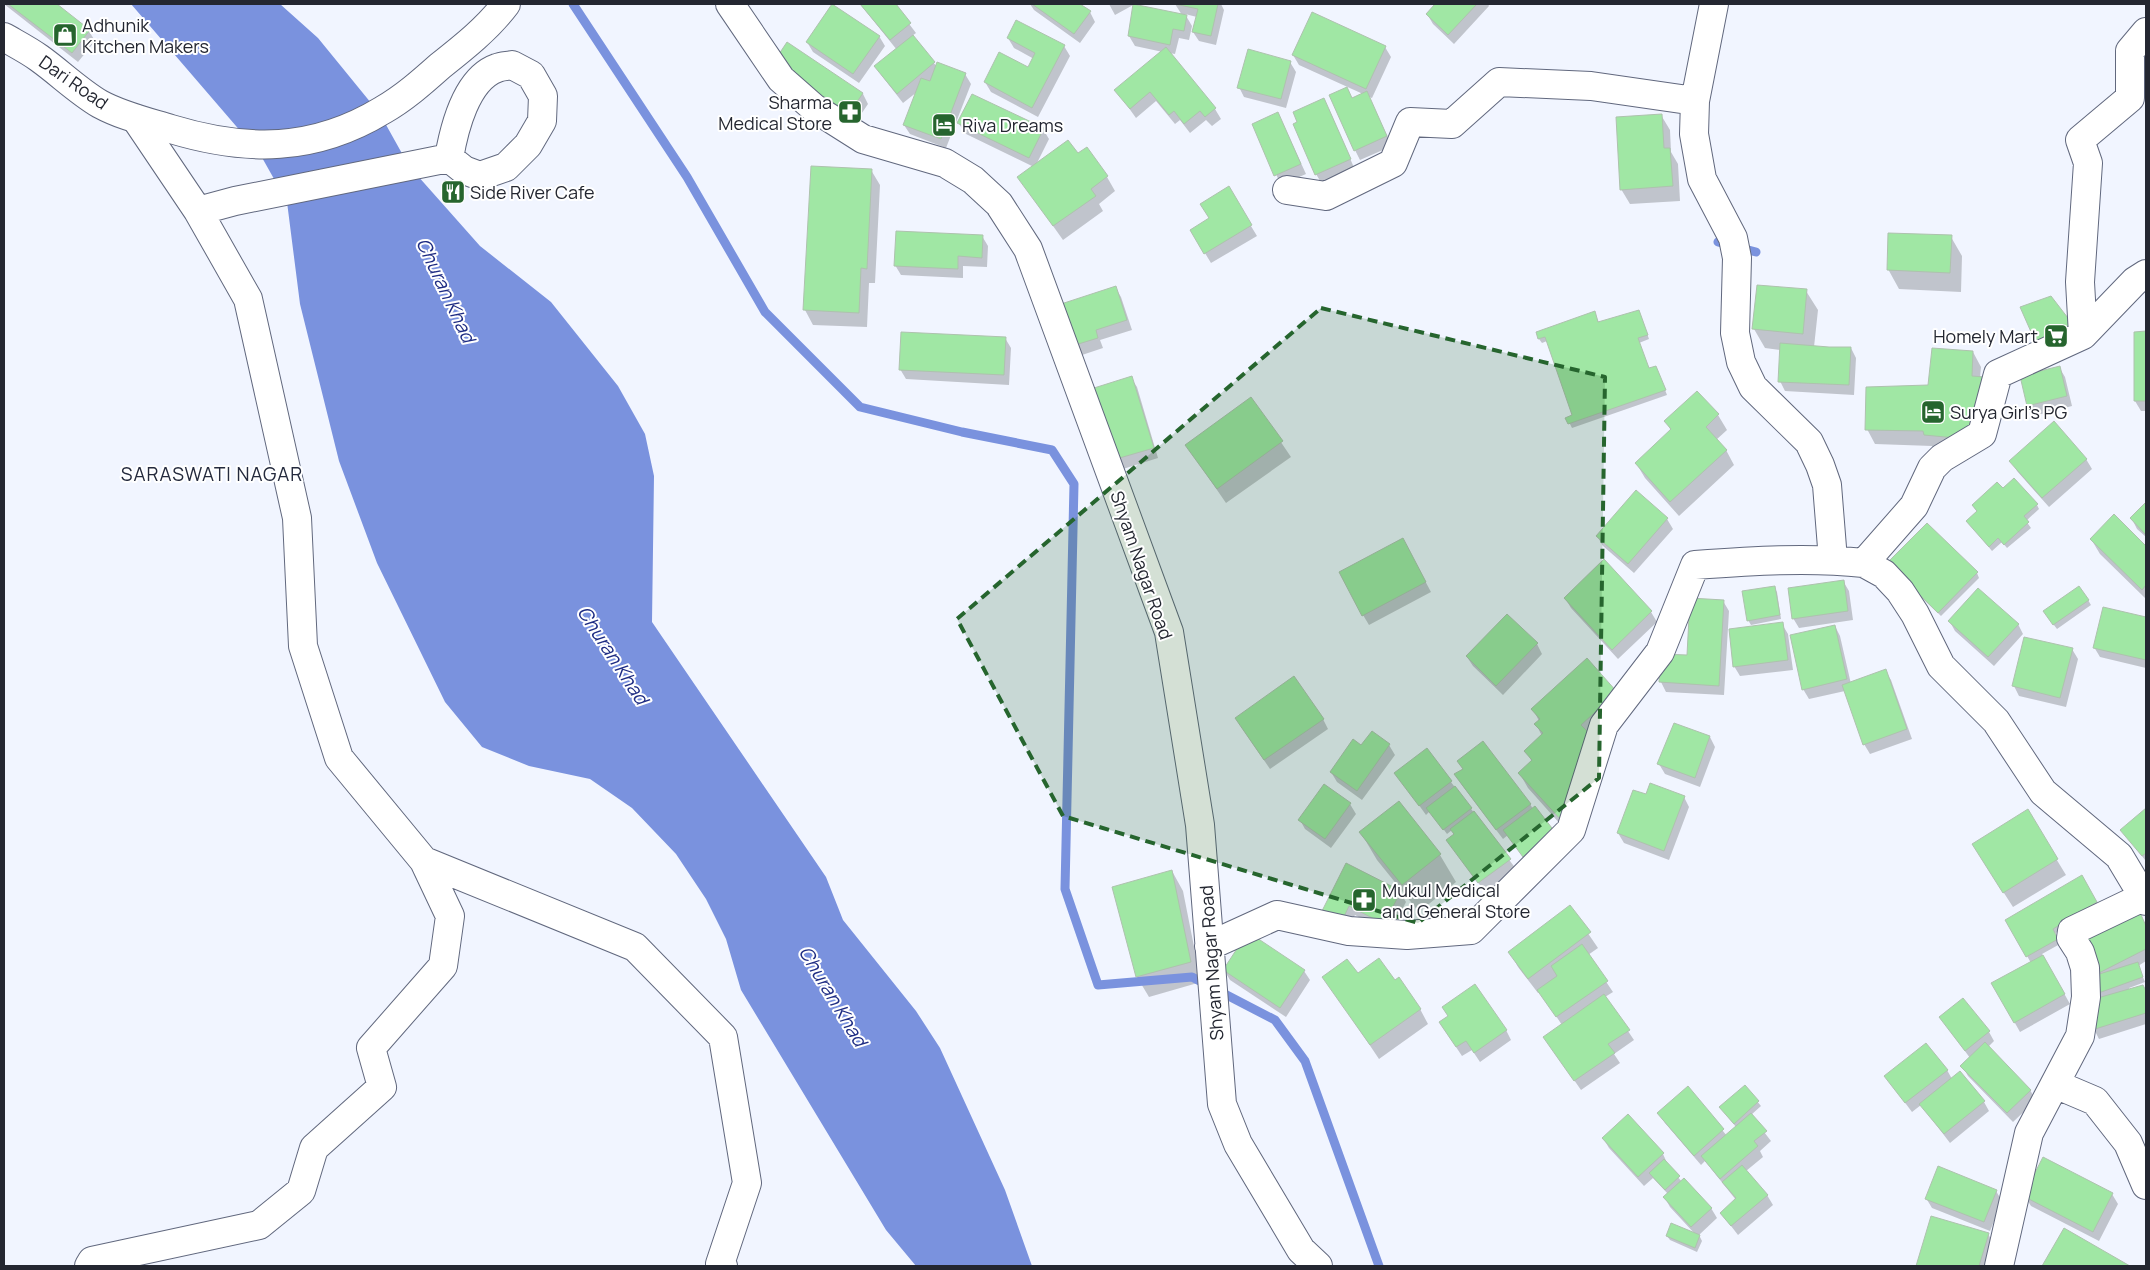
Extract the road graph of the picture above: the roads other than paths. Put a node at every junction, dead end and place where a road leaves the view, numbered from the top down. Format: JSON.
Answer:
{"nodes":[{"id":1,"x":506,"y":4,"type":"edge"},
{"id":2,"x":730,"y":4,"type":"edge"},
{"id":3,"x":1714,"y":4,"type":"edge"},
{"id":4,"x":2146,"y":32,"type":"edge"},
{"id":5,"x":4,"y":37,"type":"edge"},
{"id":6,"x":1696,"y":101,"type":"junction"},
{"id":7,"x":136,"y":119,"type":"junction"},
{"id":8,"x":449,"y":158,"type":"dead end"},
{"id":9,"x":1287,"y":190,"type":"dead end"},
{"id":10,"x":198,"y":211,"type":"junction"},
{"id":11,"x":2146,"y":274,"type":"edge"},
{"id":12,"x":2083,"y":335,"type":"junction"},
{"id":13,"x":1833,"y":560,"type":"junction"},
{"id":14,"x":1864,"y":564,"type":"junction"},
{"id":15,"x":424,"y":860,"type":"junction"},
{"id":16,"x":2145,"y":899,"type":"edge"},
{"id":17,"x":1209,"y":946,"type":"junction"},
{"id":18,"x":2055,"y":1084,"type":"junction"},
{"id":19,"x":2146,"y":1185,"type":"edge"},
{"id":20,"x":89,"y":1266,"type":"edge"},
{"id":21,"x":722,"y":1266,"type":"edge"},
{"id":22,"x":1318,"y":1266,"type":"edge"},
{"id":23,"x":1999,"y":1266,"type":"edge"}],
"edges":[{"from":1,"to":7,"type":"street","name":"Dari Road"},
{"from":2,"to":17,"type":"street","name":"Shyam Nagar Road"},
{"from":3,"to":6,"type":"street"},
{"from":4,"to":12,"type":"street"},
{"from":5,"to":7,"type":"street","name":"Dari Road"},
{"from":6,"to":9,"type":"street"},
{"from":6,"to":13,"type":"street"},
{"from":7,"to":10,"type":"street"},
{"from":8,"to":10,"type":"street"},
{"from":10,"to":15,"type":"street"},
{"from":11,"to":12,"type":"street"},
{"from":12,"to":14,"type":"street"},
{"from":13,"to":14,"type":"street"},
{"from":13,"to":17,"type":"street"},
{"from":14,"to":16,"type":"street"},
{"from":15,"to":20,"type":"street"},
{"from":15,"to":21,"type":"street"},
{"from":16,"to":18,"type":"street"},
{"from":17,"to":22,"type":"street","name":"Shyam Nagar Road"},
{"from":18,"to":19,"type":"street"},
{"from":18,"to":23,"type":"street"}]}
